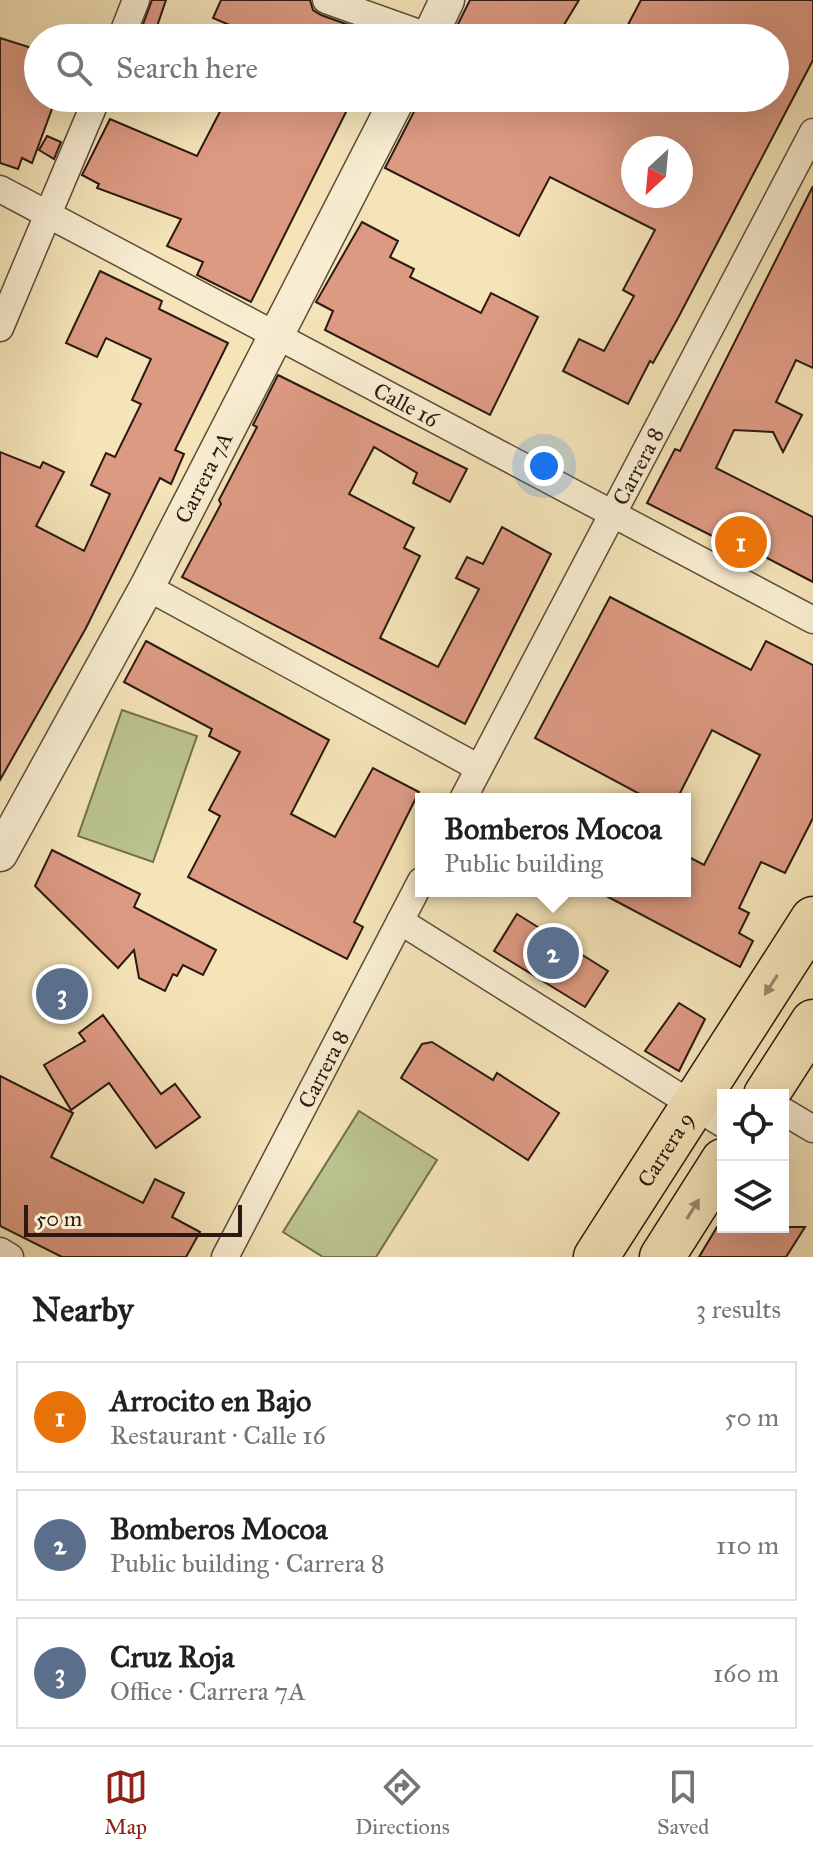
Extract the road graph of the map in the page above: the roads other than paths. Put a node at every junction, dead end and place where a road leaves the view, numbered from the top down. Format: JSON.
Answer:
{"nodes":[{"id":1,"x":136,"y":0,"type":"edge"},
{"id":2,"x":326,"y":0,"type":"edge"},
{"id":3,"x":447,"y":0,"type":"edge"},
{"id":4,"x":127,"y":24,"type":"edge"},
{"id":5,"x":393,"y":24,"type":"edge"},
{"id":6,"x":436,"y":24,"type":"edge"},
{"id":7,"x":91,"y":112,"type":"edge"},
{"id":8,"x":391,"y":112,"type":"edge"},
{"id":9,"x":813,"y":132,"type":"edge"},
{"id":10,"x":0,"y":189,"type":"edge"},
{"id":11,"x":50,"y":217,"type":"junction"},
{"id":12,"x":0,"y":328,"type":"edge"},
{"id":13,"x":274,"y":333,"type":"junction"},
{"id":14,"x":615,"y":513,"type":"junction"},
{"id":15,"x":147,"y":587,"type":"junction"},
{"id":16,"x":813,"y":620,"type":"edge"},
{"id":17,"x":479,"y":768,"type":"junction"},
{"id":18,"x":466,"y":793,"type":"edge"},
{"id":19,"x":0,"y":854,"type":"edge"},
{"id":20,"x":415,"y":892,"type":"edge"},
{"id":21,"x":813,"y":919,"type":"edge"},
{"id":22,"x":400,"y":921,"type":"junction"},
{"id":23,"x":813,"y":1022,"type":"edge"},
{"id":24,"x":770,"y":1089,"type":"edge"},
{"id":25,"x":708,"y":1115,"type":"edge"},
{"id":26,"x":789,"y":1115,"type":"edge"},
{"id":27,"x":813,"y":1129,"type":"edge"},
{"id":28,"x":717,"y":1170,"type":"edge"},
{"id":29,"x":225,"y":1257,"type":"edge"},
{"id":30,"x":596,"y":1257,"type":"edge"},
{"id":31,"x":662,"y":1257,"type":"edge"}],
"edges":[{"from":1,"to":4,"type":"street"},
{"from":2,"to":5,"type":"street"},
{"from":3,"to":6,"type":"street"},
{"from":7,"to":11,"type":"street"},
{"from":8,"to":13,"type":"street","name":"Carrera 7A"},
{"from":9,"to":14,"type":"street","name":"Carrera 8"},
{"from":10,"to":11,"type":"street","name":"Calle 16"},
{"from":11,"to":12,"type":"street"},
{"from":11,"to":13,"type":"street","name":"Calle 16"},
{"from":13,"to":14,"type":"street","name":"Calle 16"},
{"from":13,"to":15,"type":"street","name":"Carrera 7A"},
{"from":14,"to":16,"type":"street","name":"Calle 16"},
{"from":14,"to":17,"type":"street","name":"Carrera 8"},
{"from":15,"to":17,"type":"street"},
{"from":15,"to":19,"type":"street","name":"Carrera 7A"},
{"from":17,"to":18,"type":"street","name":"Carrera 8"},
{"from":20,"to":22,"type":"street","name":"Carrera 8"},
{"from":21,"to":25,"type":"highway","name":"Carrera 9","one_way":true},
{"from":22,"to":25,"type":"street"},
{"from":22,"to":29,"type":"street","name":"Carrera 8"},
{"from":23,"to":24,"type":"highway"},
{"from":25,"to":30,"type":"highway","name":"Carrera 9"},
{"from":26,"to":27,"type":"street"},
{"from":31,"to":28,"type":"highway","one_way":true}]}
